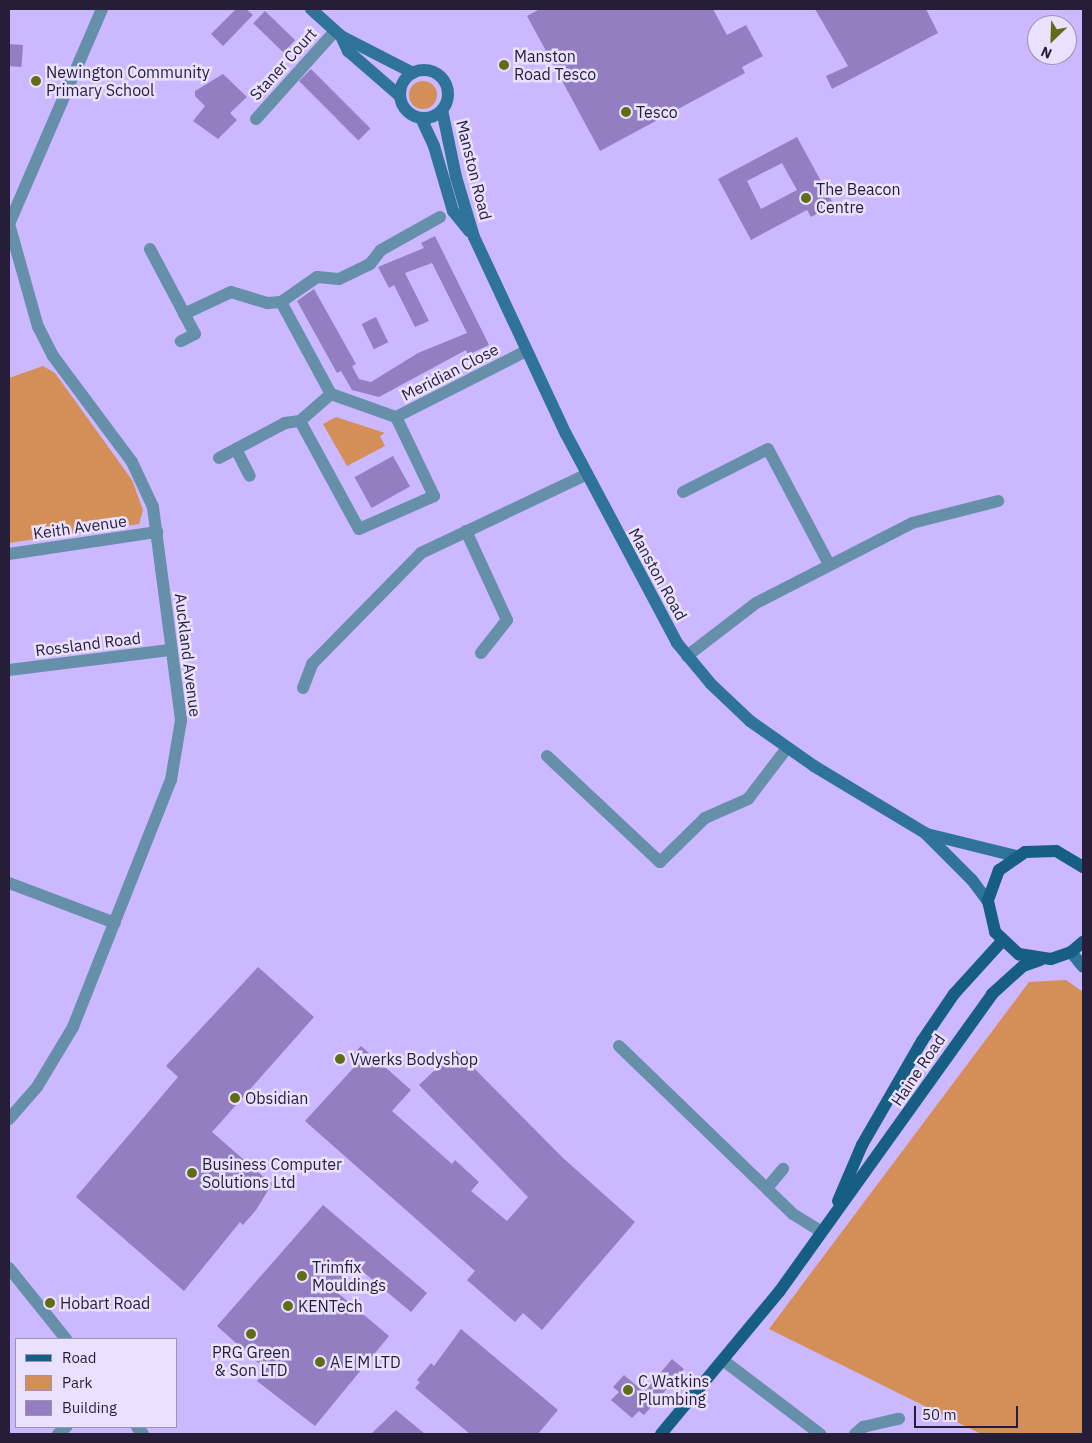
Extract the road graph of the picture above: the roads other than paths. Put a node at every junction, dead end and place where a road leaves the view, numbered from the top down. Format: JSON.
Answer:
{"nodes":[{"id":1,"x":102,"y":9,"type":"edge"},
{"id":2,"x":312,"y":9,"type":"edge"},
{"id":3,"x":338,"y":34,"type":"junction"},
{"id":4,"x":414,"y":73,"type":"junction"},
{"id":5,"x":400,"y":96,"type":"junction"},
{"id":6,"x":442,"y":110,"type":"junction"},
{"id":7,"x":256,"y":118,"type":"dead end"},
{"id":8,"x":421,"y":118,"type":"junction"},
{"id":9,"x":440,"y":217,"type":"dead end"},
{"id":10,"x":9,"y":224,"type":"edge"},
{"id":11,"x":474,"y":237,"type":"junction"},
{"id":12,"x":150,"y":249,"type":"dead end"},
{"id":13,"x":281,"y":302,"type":"junction"},
{"id":14,"x":184,"y":314,"type":"junction"},
{"id":15,"x":181,"y":341,"type":"dead end"},
{"id":16,"x":526,"y":352,"type":"junction"},
{"id":17,"x":331,"y":394,"type":"junction"},
{"id":18,"x":396,"y":417,"type":"junction"},
{"id":19,"x":300,"y":421,"type":"junction"},
{"id":20,"x":236,"y":449,"type":"junction"},
{"id":21,"x":219,"y":458,"type":"dead end"},
{"id":22,"x":587,"y":474,"type":"junction"},
{"id":23,"x":250,"y":476,"type":"dead end"},
{"id":24,"x":683,"y":492,"type":"dead end"},
{"id":25,"x":998,"y":501,"type":"dead end"},
{"id":26,"x":466,"y":531,"type":"junction"},
{"id":27,"x":157,"y":532,"type":"junction"},
{"id":28,"x":9,"y":554,"type":"edge"},
{"id":29,"x":829,"y":564,"type":"junction"},
{"id":30,"x":170,"y":650,"type":"junction"},
{"id":31,"x":481,"y":653,"type":"dead end"},
{"id":32,"x":687,"y":656,"type":"junction"},
{"id":33,"x":9,"y":670,"type":"edge"},
{"id":34,"x":303,"y":688,"type":"dead end"},
{"id":35,"x":787,"y":748,"type":"junction"},
{"id":36,"x":547,"y":756,"type":"dead end"},
{"id":37,"x":925,"y":833,"type":"junction"},
{"id":38,"x":1016,"y":856,"type":"junction"},
{"id":39,"x":1081,"y":859,"type":"edge"},
{"id":40,"x":9,"y":883,"type":"edge"},
{"id":41,"x":988,"y":901,"type":"junction"},
{"id":42,"x":115,"y":923,"type":"junction"},
{"id":43,"x":1002,"y":941,"type":"junction"},
{"id":44,"x":1083,"y":942,"type":"edge"},
{"id":45,"x":1071,"y":952,"type":"junction"},
{"id":46,"x":1040,"y":960,"type":"junction"},
{"id":47,"x":1083,"y":967,"type":"edge"},
{"id":48,"x":619,"y":1046,"type":"dead end"},
{"id":49,"x":9,"y":1119,"type":"edge"},
{"id":50,"x":783,"y":1169,"type":"dead end"},
{"id":51,"x":767,"y":1188,"type":"junction"},
{"id":52,"x":833,"y":1212,"type":"junction"},
{"id":53,"x":820,"y":1232,"type":"junction"},
{"id":54,"x":9,"y":1268,"type":"edge"},
{"id":55,"x":65,"y":1338,"type":"edge"},
{"id":56,"x":724,"y":1361,"type":"junction"},
{"id":57,"x":899,"y":1420,"type":"dead end"},
{"id":58,"x":661,"y":1434,"type":"edge"},
{"id":59,"x":820,"y":1434,"type":"edge"},
{"id":60,"x":855,"y":1434,"type":"edge"}],
"edges":[{"from":1,"to":10,"type":"street"},
{"from":2,"to":3,"type":"main road","name":"Manston Road"},
{"from":3,"to":4,"type":"main road","name":"Manston Road"},
{"from":3,"to":5,"type":"main road","name":"Manston Road"},
{"from":3,"to":7,"type":"street","name":"Staner Court"},
{"from":4,"to":5,"type":"main road"},
{"from":4,"to":6,"type":"main road","name":"Manston Road"},
{"from":5,"to":8,"type":"main road","name":"Manston Road"},
{"from":6,"to":8,"type":"main road","name":"Manston Road"},
{"from":6,"to":11,"type":"main road","name":"Manston Road"},
{"from":8,"to":11,"type":"main road","name":"Manston Road"},
{"from":9,"to":13,"type":"street"},
{"from":10,"to":27,"type":"street","name":"Auckland Avenue"},
{"from":11,"to":16,"type":"main road","name":"Manston Road"},
{"from":12,"to":14,"type":"street"},
{"from":13,"to":14,"type":"street"},
{"from":13,"to":17,"type":"street"},
{"from":14,"to":15,"type":"street"},
{"from":16,"to":18,"type":"street","name":"Meridian Close"},
{"from":16,"to":22,"type":"main road","name":"Manston Road"},
{"from":17,"to":18,"type":"street","name":"Meridian Close"},
{"from":17,"to":19,"type":"street"},
{"from":18,"to":19,"type":"street"},
{"from":19,"to":20,"type":"street"},
{"from":20,"to":21,"type":"street"},
{"from":20,"to":23,"type":"street"},
{"from":22,"to":26,"type":"street"},
{"from":22,"to":32,"type":"main road","name":"Manston Road"},
{"from":24,"to":29,"type":"street"},
{"from":25,"to":29,"type":"street"},
{"from":26,"to":31,"type":"street"},
{"from":26,"to":34,"type":"street"},
{"from":27,"to":28,"type":"street","name":"Keith Avenue"},
{"from":27,"to":30,"type":"street","name":"Auckland Avenue"},
{"from":29,"to":32,"type":"street"},
{"from":30,"to":33,"type":"street","name":"Rossland Road"},
{"from":30,"to":42,"type":"street","name":"Auckland Avenue"},
{"from":32,"to":35,"type":"main road","name":"Manston Road"},
{"from":35,"to":36,"type":"street"},
{"from":35,"to":37,"type":"main road","name":"Manston Road"},
{"from":37,"to":38,"type":"main road","name":"Manston Road"},
{"from":37,"to":41,"type":"main road","name":"Manston Road"},
{"from":38,"to":39,"type":"main road"},
{"from":38,"to":41,"type":"main road"},
{"from":40,"to":42,"type":"street"},
{"from":41,"to":43,"type":"main road"},
{"from":42,"to":49,"type":"street","name":"Auckland Avenue"},
{"from":43,"to":46,"type":"main road"},
{"from":43,"to":52,"type":"main road","name":"Haine Road"},
{"from":44,"to":45,"type":"main road"},
{"from":45,"to":46,"type":"main road","name":"Haine Road"},
{"from":45,"to":47,"type":"main road"},
{"from":46,"to":52,"type":"main road","name":"Haine Road"},
{"from":48,"to":51,"type":"street"},
{"from":50,"to":51,"type":"street"},
{"from":51,"to":53,"type":"street"},
{"from":52,"to":53,"type":"main road","name":"Haine Road"},
{"from":53,"to":56,"type":"main road","name":"Haine Road"},
{"from":54,"to":55,"type":"street"},
{"from":56,"to":58,"type":"main road","name":"Haine Road"},
{"from":56,"to":59,"type":"street"},
{"from":57,"to":60,"type":"street"}]}
